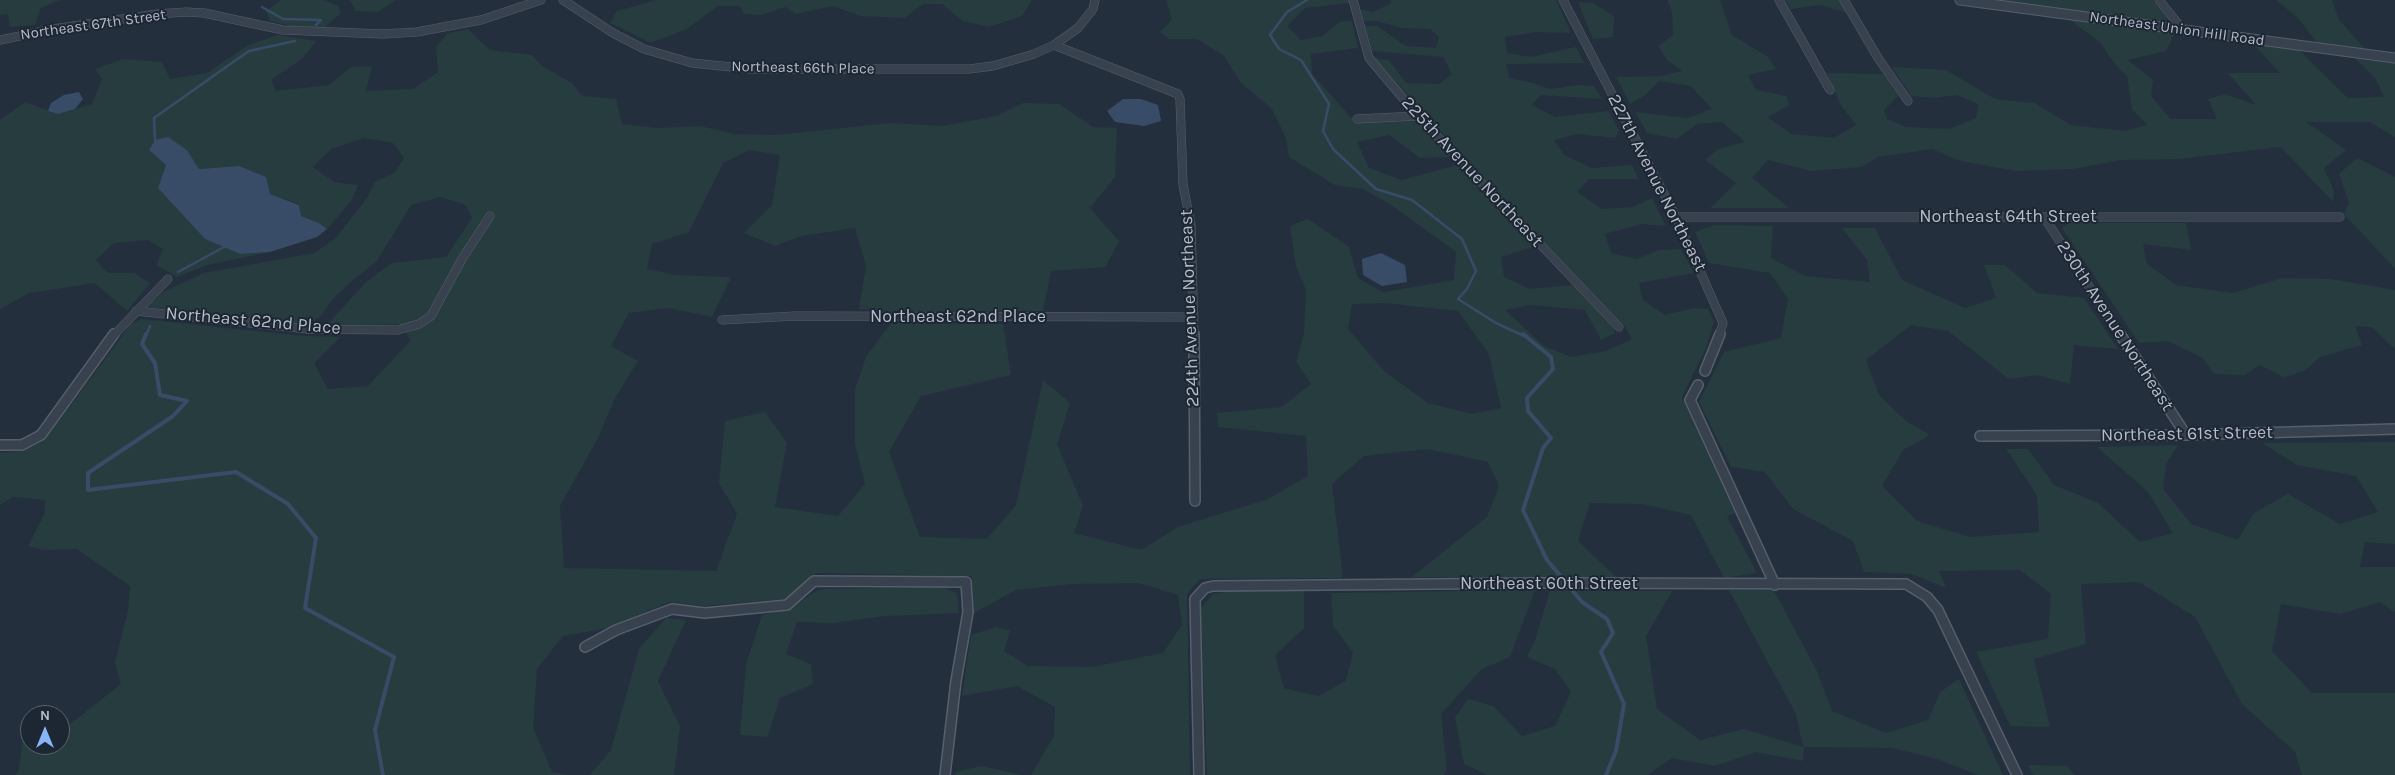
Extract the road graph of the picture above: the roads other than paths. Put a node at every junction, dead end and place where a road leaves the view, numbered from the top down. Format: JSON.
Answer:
{"nodes":[{"id":1,"x":540,"y":0,"type":"edge"},
{"id":2,"x":564,"y":0,"type":"edge"},
{"id":3,"x":1094,"y":0,"type":"edge"},
{"id":4,"x":1353,"y":0,"type":"edge"},
{"id":5,"x":1563,"y":0,"type":"edge"},
{"id":6,"x":1779,"y":0,"type":"edge"},
{"id":7,"x":1844,"y":0,"type":"edge"},
{"id":8,"x":1960,"y":0,"type":"edge"},
{"id":9,"x":2159,"y":0,"type":"edge"},
{"id":10,"x":2183,"y":30,"type":"junction"},
{"id":11,"x":0,"y":40,"type":"edge"},
{"id":12,"x":1054,"y":45,"type":"junction"},
{"id":13,"x":2395,"y":58,"type":"edge"},
{"id":14,"x":1830,"y":90,"type":"dead end"},
{"id":15,"x":1908,"y":101,"type":"dead end"},
{"id":16,"x":1418,"y":116,"type":"junction"},
{"id":17,"x":1357,"y":120,"type":"dead end"},
{"id":18,"x":490,"y":216,"type":"dead end"},
{"id":19,"x":1676,"y":217,"type":"junction"},
{"id":20,"x":2044,"y":217,"type":"junction"},
{"id":21,"x":2340,"y":218,"type":"dead end"},
{"id":22,"x":168,"y":279,"type":"dead end"},
{"id":23,"x":136,"y":311,"type":"junction"},
{"id":24,"x":1194,"y":317,"type":"junction"},
{"id":25,"x":722,"y":320,"type":"dead end"},
{"id":26,"x":1618,"y":327,"type":"dead end"},
{"id":27,"x":1705,"y":371,"type":"dead end"},
{"id":28,"x":1698,"y":385,"type":"dead end"},
{"id":29,"x":2395,"y":429,"type":"edge"},
{"id":30,"x":2186,"y":435,"type":"junction"},
{"id":31,"x":1980,"y":436,"type":"dead end"},
{"id":32,"x":0,"y":445,"type":"edge"},
{"id":33,"x":1195,"y":501,"type":"dead end"},
{"id":34,"x":1775,"y":585,"type":"junction"},
{"id":35,"x":585,"y":647,"type":"dead end"},
{"id":36,"x":945,"y":775,"type":"edge"},
{"id":37,"x":1199,"y":775,"type":"edge"},
{"id":38,"x":2017,"y":775,"type":"edge"}],
"edges":[{"from":1,"to":11,"type":"street","name":"Northeast 67th Street"},
{"from":2,"to":12,"type":"street","name":"Northeast 66th Place"},
{"from":3,"to":12,"type":"street","name":"Northeast 66th Place"},
{"from":4,"to":16,"type":"street","name":"225th Avenue Northeast"},
{"from":5,"to":19,"type":"street","name":"227th Avenue Northeast"},
{"from":6,"to":14,"type":"street"},
{"from":7,"to":15,"type":"street"},
{"from":8,"to":10,"type":"street","name":"Northeast Union Hill Road"},
{"from":9,"to":10,"type":"street"},
{"from":10,"to":13,"type":"street","name":"Northeast Union Hill Road"},
{"from":12,"to":24,"type":"street","name":"224th Avenue Northeast"},
{"from":16,"to":17,"type":"street"},
{"from":16,"to":26,"type":"street","name":"225th Avenue Northeast"},
{"from":18,"to":23,"type":"street","name":"Northeast 62nd Place"},
{"from":19,"to":20,"type":"street","name":"Northeast 64th Street"},
{"from":19,"to":27,"type":"street","name":"227th Avenue Northeast"},
{"from":20,"to":21,"type":"street","name":"Northeast 64th Street"},
{"from":20,"to":30,"type":"street","name":"230th Avenue Northeast"},
{"from":22,"to":23,"type":"street"},
{"from":23,"to":32,"type":"street"},
{"from":24,"to":25,"type":"street","name":"Northeast 62nd Place"},
{"from":24,"to":33,"type":"street","name":"224th Avenue Northeast"},
{"from":28,"to":34,"type":"street"},
{"from":29,"to":30,"type":"street","name":"Northeast 61st Street"},
{"from":30,"to":31,"type":"street","name":"Northeast 61st Street"},
{"from":34,"to":37,"type":"street","name":"Northeast 60th Street"},
{"from":34,"to":38,"type":"street","name":"Northeast 60th Street"},
{"from":35,"to":36,"type":"street"}]}
